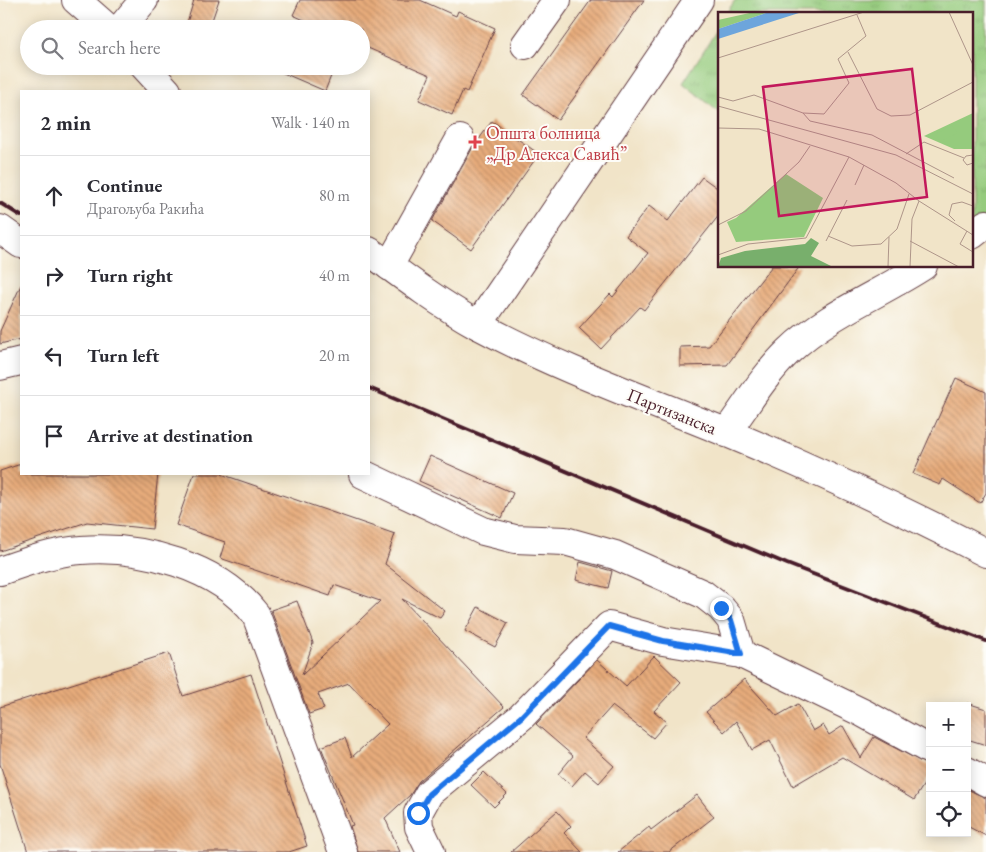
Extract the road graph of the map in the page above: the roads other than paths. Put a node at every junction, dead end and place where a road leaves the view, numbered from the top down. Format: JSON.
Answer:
{"nodes":[{"id":1,"x":76,"y":0,"type":"edge"},
{"id":2,"x":144,"y":0,"type":"edge"},
{"id":3,"x":556,"y":0,"type":"edge"},
{"id":4,"x":699,"y":0,"type":"edge"},
{"id":5,"x":99,"y":20,"type":"edge"},
{"id":6,"x":127,"y":20,"type":"edge"},
{"id":7,"x":525,"y":45,"type":"dead end"},
{"id":8,"x":152,"y":75,"type":"edge"},
{"id":9,"x":166,"y":90,"type":"edge"},
{"id":10,"x":460,"y":139,"type":"dead end"},
{"id":11,"x":986,"y":224,"type":"edge"},
{"id":12,"x":0,"y":229,"type":"edge"},
{"id":13,"x":974,"y":233,"type":"edge"},
{"id":14,"x":20,"y":243,"type":"edge"},
{"id":15,"x":379,"y":259,"type":"edge"},
{"id":16,"x":921,"y":268,"type":"edge"},
{"id":17,"x":478,"y":325,"type":"junction"},
{"id":18,"x":20,"y":362,"type":"edge"},
{"id":19,"x":0,"y":366,"type":"edge"},
{"id":20,"x":726,"y":432,"type":"junction"},
{"id":21,"x":365,"y":475,"type":"edge"},
{"id":22,"x":986,"y":553,"type":"edge"},
{"id":23,"x":0,"y":571,"type":"edge"},
{"id":24,"x":741,"y":654,"type":"junction"},
{"id":25,"x":926,"y":748,"type":"edge"},
{"id":26,"x":971,"y":773,"type":"edge"},
{"id":27,"x":986,"y":782,"type":"edge"},
{"id":28,"x":343,"y":852,"type":"edge"},
{"id":29,"x":431,"y":852,"type":"edge"}],
"edges":[{"from":1,"to":5,"type":"street"},
{"from":2,"to":6,"type":"street"},
{"from":3,"to":7,"type":"street"},
{"from":4,"to":17,"type":"street"},
{"from":8,"to":9,"type":"street"},
{"from":10,"to":15,"type":"street"},
{"from":11,"to":13,"type":"street"},
{"from":12,"to":14,"type":"street"},
{"from":15,"to":17,"type":"street","name":"Партизанска"},
{"from":16,"to":20,"type":"street"},
{"from":17,"to":20,"type":"street","name":"Партизанска"},
{"from":18,"to":19,"type":"street"},
{"from":20,"to":22,"type":"street","name":"Партизанска"},
{"from":21,"to":24,"type":"street"},
{"from":23,"to":28,"type":"street"},
{"from":24,"to":25,"type":"street"},
{"from":24,"to":29,"type":"street"},
{"from":26,"to":27,"type":"street"}]}
